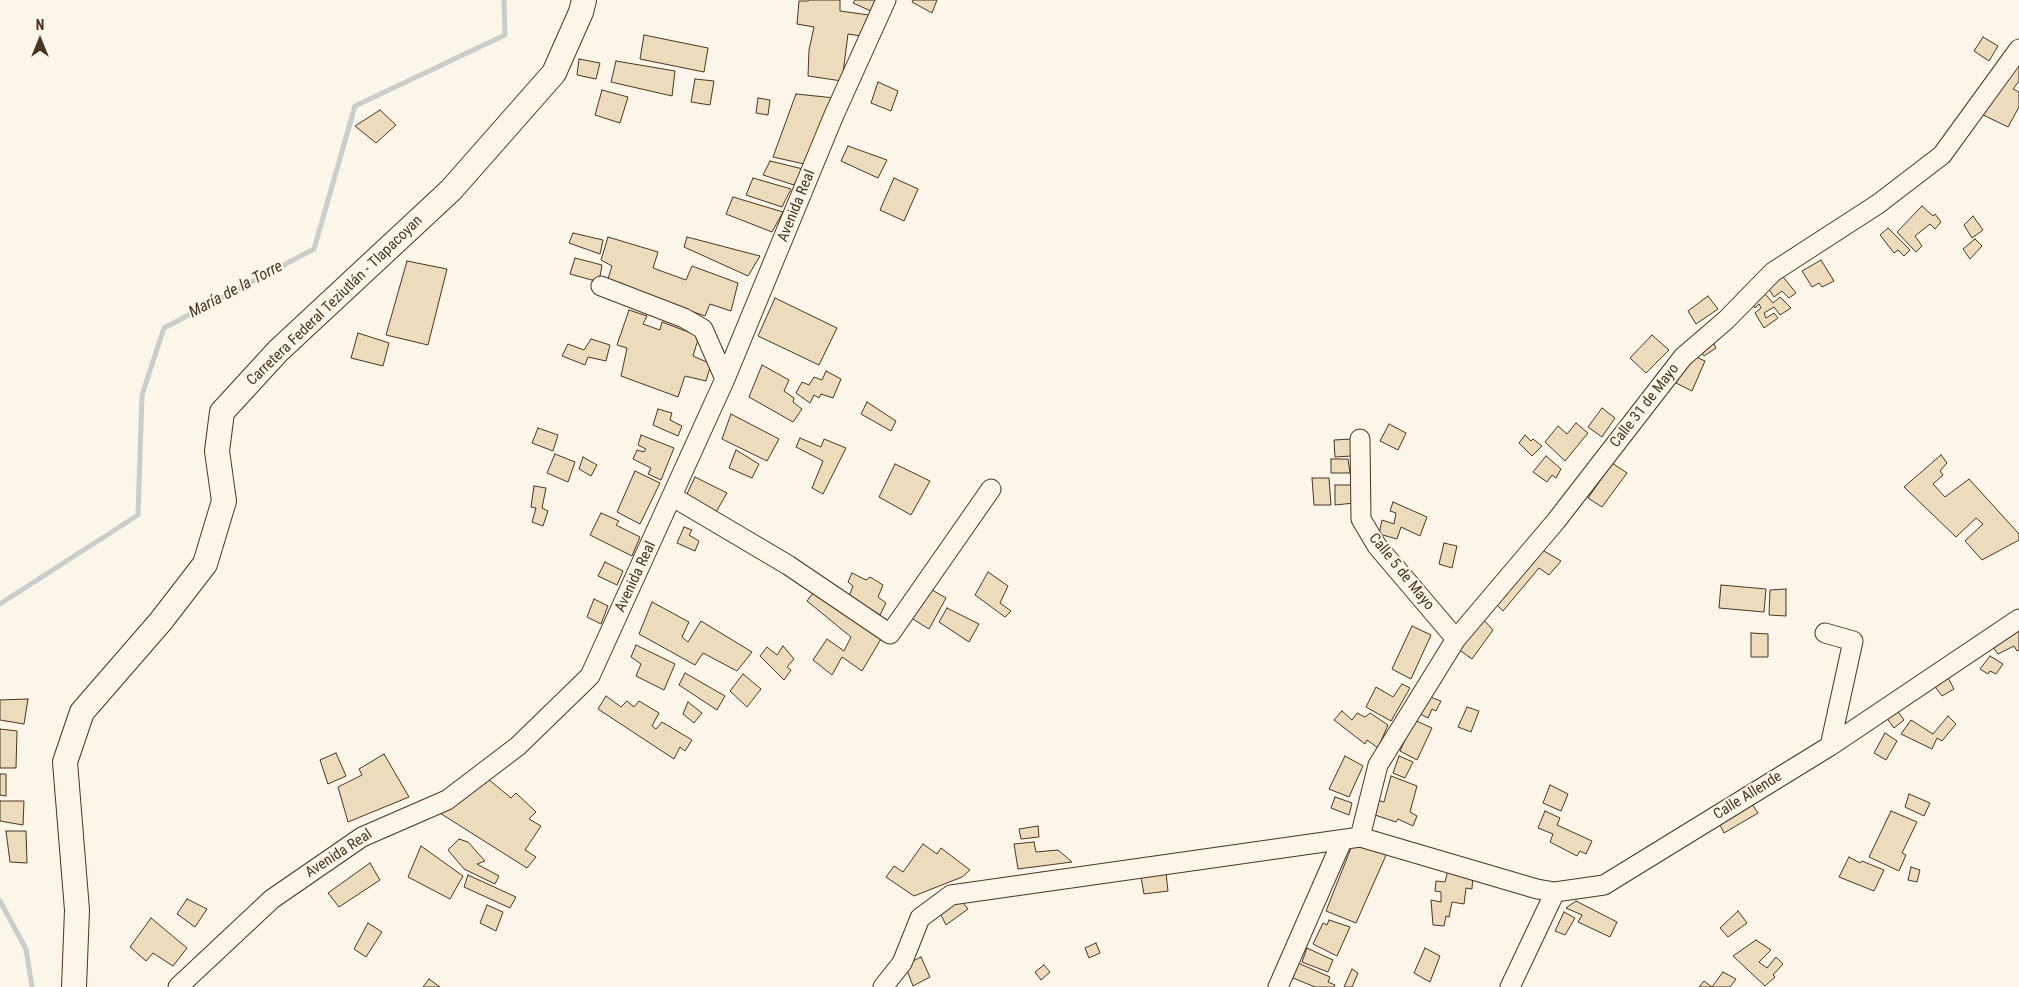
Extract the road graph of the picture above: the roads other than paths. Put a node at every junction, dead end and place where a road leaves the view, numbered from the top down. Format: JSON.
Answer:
{"nodes":[{"id":1,"x":584,"y":0,"type":"edge"},
{"id":2,"x":886,"y":0,"type":"edge"},
{"id":3,"x":2019,"y":49,"type":"edge"},
{"id":4,"x":601,"y":286,"type":"dead end"},
{"id":5,"x":726,"y":380,"type":"junction"},
{"id":6,"x":1360,"y":439,"type":"dead end"},
{"id":7,"x":991,"y":489,"type":"dead end"},
{"id":8,"x":673,"y":497,"type":"junction"},
{"id":9,"x":2019,"y":620,"type":"edge"},
{"id":10,"x":1825,"y":632,"type":"dead end"},
{"id":11,"x":1456,"y":639,"type":"junction"},
{"id":12,"x":1830,"y":746,"type":"junction"},
{"id":13,"x":1360,"y":837,"type":"junction"},
{"id":14,"x":1342,"y":841,"type":"junction"},
{"id":15,"x":1555,"y":892,"type":"junction"},
{"id":16,"x":74,"y":987,"type":"edge"},
{"id":17,"x":178,"y":987,"type":"edge"},
{"id":18,"x":883,"y":987,"type":"edge"},
{"id":19,"x":1278,"y":987,"type":"edge"},
{"id":20,"x":1510,"y":987,"type":"edge"}],
"edges":[{"from":1,"to":16,"type":"main road","name":"Carretera Federal Teziutlán - Tlapacoyan"},
{"from":2,"to":5,"type":"street","name":"Avenida Real"},
{"from":3,"to":11,"type":"street","name":"Calle 31 de Mayo"},
{"from":4,"to":5,"type":"street"},
{"from":5,"to":8,"type":"street","name":"Avenida Real"},
{"from":6,"to":11,"type":"street","name":"Calle 5 de Mayo"},
{"from":7,"to":8,"type":"street"},
{"from":8,"to":17,"type":"street","name":"Avenida Real"},
{"from":9,"to":12,"type":"street","name":"Calle Allende"},
{"from":10,"to":12,"type":"street"},
{"from":11,"to":13,"type":"street","name":"Calle 31 de Mayo"},
{"from":12,"to":15,"type":"street","name":"Calle Allende"},
{"from":13,"to":14,"type":"street"},
{"from":13,"to":15,"type":"street"},
{"from":14,"to":18,"type":"street"},
{"from":14,"to":19,"type":"street"},
{"from":15,"to":20,"type":"street"}]}
